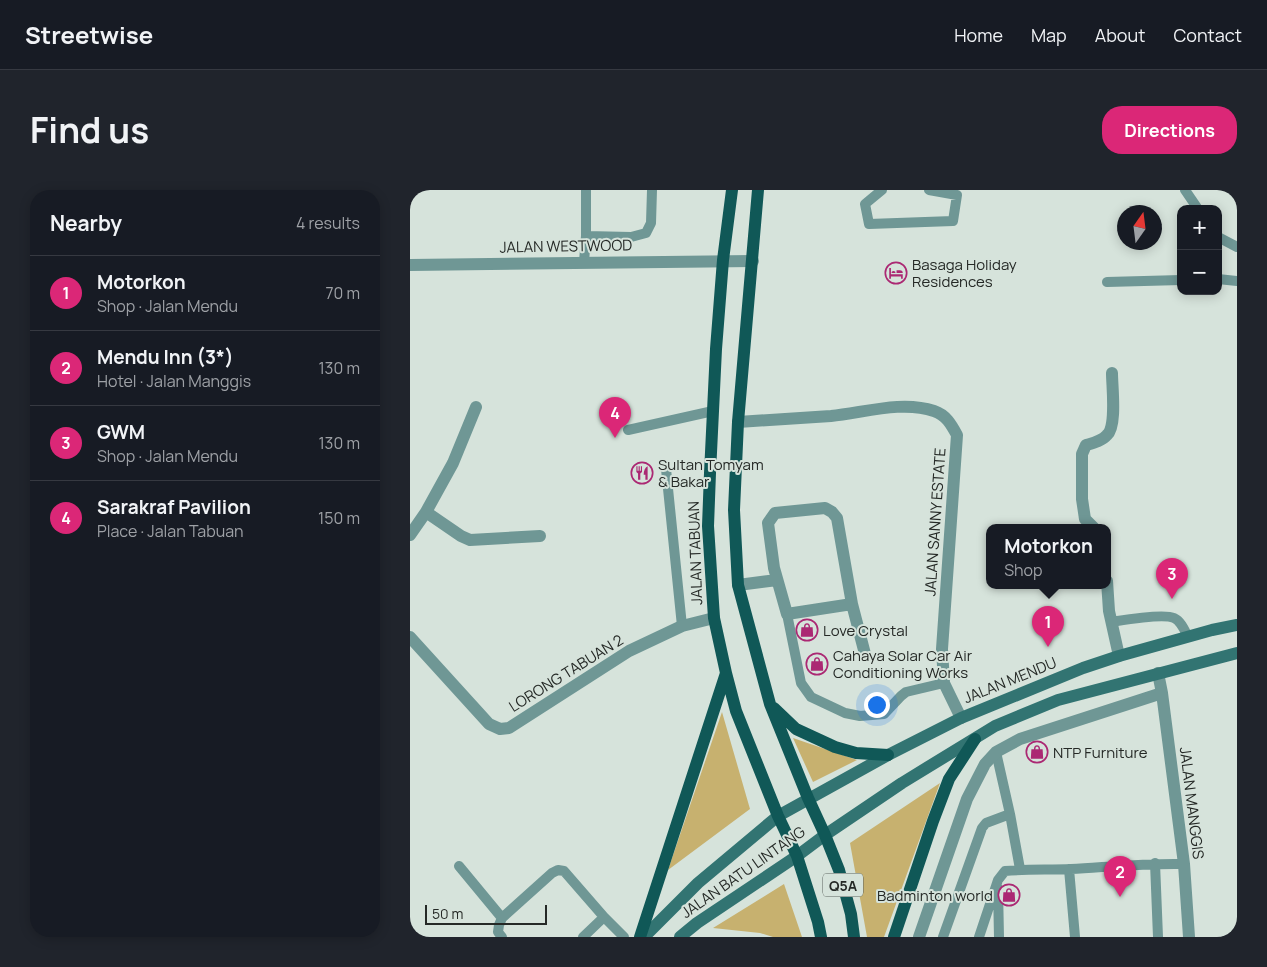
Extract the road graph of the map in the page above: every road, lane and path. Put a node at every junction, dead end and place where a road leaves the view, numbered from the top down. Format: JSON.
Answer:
{"nodes":[{"id":1,"x":586,"y":190,"type":"edge"},
{"id":2,"x":652,"y":190,"type":"edge"},
{"id":3,"x":732,"y":190,"type":"edge"},
{"id":4,"x":758,"y":190,"type":"edge"},
{"id":5,"x":882,"y":190,"type":"edge"},
{"id":6,"x":929,"y":190,"type":"edge"},
{"id":7,"x":1185,"y":190,"type":"edge"},
{"id":8,"x":1195,"y":205,"type":"edge"},
{"id":9,"x":586,"y":236,"type":"junction"},
{"id":10,"x":1222,"y":239,"type":"edge"},
{"id":11,"x":1237,"y":247,"type":"edge"},
{"id":12,"x":723,"y":260,"type":"junction"},
{"id":13,"x":753,"y":261,"type":"junction"},
{"id":14,"x":584,"y":262,"type":"junction"},
{"id":15,"x":410,"y":265,"type":"edge"},
{"id":16,"x":1222,"y":279,"type":"edge"},
{"id":17,"x":1177,"y":280,"type":"edge"},
{"id":18,"x":1237,"y":281,"type":"edge"},
{"id":19,"x":1107,"y":282,"type":"dead end"},
{"id":20,"x":1112,"y":373,"type":"dead end"},
{"id":21,"x":476,"y":407,"type":"dead end"},
{"id":22,"x":713,"y":411,"type":"junction"},
{"id":23,"x":738,"y":422,"type":"junction"},
{"id":24,"x":628,"y":430,"type":"dead end"},
{"id":25,"x":666,"y":469,"type":"dead end"},
{"id":26,"x":426,"y":512,"type":"junction"},
{"id":27,"x":1090,"y":524,"type":"edge"},
{"id":28,"x":410,"y":535,"type":"edge"},
{"id":29,"x":540,"y":536,"type":"dead end"},
{"id":30,"x":777,"y":580,"type":"junction"},
{"id":31,"x":738,"y":584,"type":"junction"},
{"id":32,"x":1107,"y":589,"type":"edge"},
{"id":33,"x":852,"y":604,"type":"junction"},
{"id":34,"x":787,"y":614,"type":"junction"},
{"id":35,"x":714,"y":618,"type":"junction"},
{"id":36,"x":1111,"y":622,"type":"junction"},
{"id":37,"x":1237,"y":625,"type":"edge"},
{"id":38,"x":682,"y":626,"type":"junction"},
{"id":39,"x":410,"y":637,"type":"edge"},
{"id":40,"x":1188,"y":637,"type":"junction"},
{"id":41,"x":1237,"y":652,"type":"edge"},
{"id":42,"x":865,"y":654,"type":"dead end"},
{"id":43,"x":1119,"y":656,"type":"junction"},
{"id":44,"x":1158,"y":673,"type":"junction"},
{"id":45,"x":726,"y":674,"type":"junction"},
{"id":46,"x":944,"y":683,"type":"junction"},
{"id":47,"x":1162,"y":693,"type":"junction"},
{"id":48,"x":770,"y":704,"type":"junction"},
{"id":49,"x":961,"y":718,"type":"junction"},
{"id":50,"x":975,"y":739,"type":"junction"},
{"id":51,"x":996,"y":752,"type":"junction"},
{"id":52,"x":888,"y":755,"type":"junction"},
{"id":53,"x":808,"y":798,"type":"junction"},
{"id":54,"x":1010,"y":814,"type":"junction"},
{"id":55,"x":778,"y":816,"type":"junction"},
{"id":56,"x":825,"y":835,"type":"junction"},
{"id":57,"x":797,"y":856,"type":"junction"},
{"id":58,"x":1154,"y":864,"type":"junction"},
{"id":59,"x":1184,"y":864,"type":"junction"},
{"id":60,"x":459,"y":866,"type":"dead end"},
{"id":61,"x":1020,"y":869,"type":"junction"},
{"id":62,"x":1069,"y":869,"type":"junction"},
{"id":63,"x":998,"y":880,"type":"junction"},
{"id":64,"x":604,"y":917,"type":"junction"},
{"id":65,"x":502,"y":918,"type":"junction"},
{"id":66,"x":502,"y":937,"type":"edge"},
{"id":67,"x":583,"y":937,"type":"edge"},
{"id":68,"x":624,"y":937,"type":"edge"},
{"id":69,"x":640,"y":937,"type":"edge"},
{"id":70,"x":644,"y":937,"type":"edge"},
{"id":71,"x":680,"y":937,"type":"edge"},
{"id":72,"x":821,"y":937,"type":"edge"},
{"id":73,"x":854,"y":937,"type":"edge"},
{"id":74,"x":894,"y":937,"type":"edge"},
{"id":75,"x":919,"y":937,"type":"edge"},
{"id":76,"x":943,"y":937,"type":"edge"},
{"id":77,"x":978,"y":937,"type":"edge"},
{"id":78,"x":999,"y":937,"type":"edge"},
{"id":79,"x":1075,"y":937,"type":"edge"},
{"id":80,"x":1158,"y":937,"type":"edge"},
{"id":81,"x":1189,"y":937,"type":"edge"}],
"edges":[{"from":1,"to":9,"type":"lane"},
{"from":2,"to":9,"type":"lane"},
{"from":3,"to":12,"type":"main road","name":"JALAN TABUAN"},
{"from":4,"to":13,"type":"main road"},
{"from":5,"to":6,"type":"lane"},
{"from":7,"to":8,"type":"lane"},
{"from":9,"to":14,"type":"lane"},
{"from":10,"to":11,"type":"lane"},
{"from":12,"to":13,"type":"street","name":"JALAN WESTWOOD"},
{"from":12,"to":14,"type":"street","name":"JALAN WESTWOOD"},
{"from":12,"to":22,"type":"main road","name":"JALAN TABUAN"},
{"from":13,"to":23,"type":"main road"},
{"from":14,"to":15,"type":"street","name":"JALAN WESTWOOD"},
{"from":16,"to":18,"type":"lane"},
{"from":17,"to":19,"type":"lane"},
{"from":20,"to":27,"type":"street"},
{"from":21,"to":26,"type":"street"},
{"from":22,"to":24,"type":"lane"},
{"from":22,"to":35,"type":"main road","name":"JALAN TABUAN"},
{"from":23,"to":31,"type":"main road"},
{"from":23,"to":46,"type":"street","name":"JALAN SANNY ESTATE"},
{"from":25,"to":38,"type":"lane"},
{"from":26,"to":28,"type":"street"},
{"from":26,"to":29,"type":"street"},
{"from":30,"to":31,"type":"street"},
{"from":30,"to":33,"type":"street"},
{"from":30,"to":34,"type":"street"},
{"from":31,"to":48,"type":"main road"},
{"from":32,"to":36,"type":"street"},
{"from":33,"to":34,"type":"street"},
{"from":33,"to":42,"type":"street"},
{"from":34,"to":46,"type":"lane"},
{"from":35,"to":38,"type":"street","name":"LORONG TABUAN 2"},
{"from":35,"to":45,"type":"main road","name":"JALAN TABUAN"},
{"from":36,"to":40,"type":"lane"},
{"from":36,"to":43,"type":"street"},
{"from":37,"to":40,"type":"main road","name":"JALAN MENDU"},
{"from":38,"to":39,"type":"street","name":"LORONG TABUAN 2"},
{"from":40,"to":43,"type":"main road","name":"JALAN MENDU"},
{"from":41,"to":44,"type":"main road"},
{"from":43,"to":49,"type":"main road","name":"JALAN MENDU"},
{"from":44,"to":47,"type":"street","name":"JALAN MANGGIS"},
{"from":44,"to":50,"type":"main road"},
{"from":45,"to":55,"type":"main road","name":"JALAN TABUAN"},
{"from":45,"to":69,"type":"main road"},
{"from":46,"to":49,"type":"street","name":"JALAN SANNY ESTATE"},
{"from":47,"to":51,"type":"street"},
{"from":47,"to":59,"type":"street","name":"JALAN MANGGIS"},
{"from":48,"to":52,"type":"main road"},
{"from":48,"to":53,"type":"main road"},
{"from":49,"to":52,"type":"main road","name":"JALAN MENDU"},
{"from":50,"to":56,"type":"main road"},
{"from":50,"to":74,"type":"main road"},
{"from":51,"to":54,"type":"lane"},
{"from":51,"to":75,"type":"street"},
{"from":52,"to":53,"type":"main road","name":"JALAN MENDU"},
{"from":53,"to":55,"type":"main road","name":"JALAN BATU LINTANG"},
{"from":53,"to":56,"type":"main road"},
{"from":54,"to":61,"type":"lane"},
{"from":54,"to":76,"type":"lane"},
{"from":55,"to":57,"type":"main road","name":"JALAN TABUAN"},
{"from":55,"to":70,"type":"main road","name":"JALAN BATU LINTANG"},
{"from":56,"to":57,"type":"main road","name":"JALAN BATU LINTANG"},
{"from":56,"to":73,"type":"main road","number":"Q5A"},
{"from":57,"to":71,"type":"main road","name":"JALAN BATU LINTANG"},
{"from":57,"to":72,"type":"main road","name":"JALAN TABUAN"},
{"from":58,"to":59,"type":"lane"},
{"from":58,"to":62,"type":"lane"},
{"from":58,"to":80,"type":"lane"},
{"from":59,"to":81,"type":"street","name":"JALAN MANGGIS"},
{"from":60,"to":65,"type":"lane"},
{"from":61,"to":62,"type":"lane"},
{"from":61,"to":63,"type":"lane"},
{"from":62,"to":79,"type":"lane"},
{"from":63,"to":77,"type":"lane"},
{"from":63,"to":78,"type":"lane"},
{"from":64,"to":65,"type":"lane"},
{"from":64,"to":67,"type":"lane"},
{"from":64,"to":68,"type":"lane"},
{"from":65,"to":66,"type":"lane"}]}
